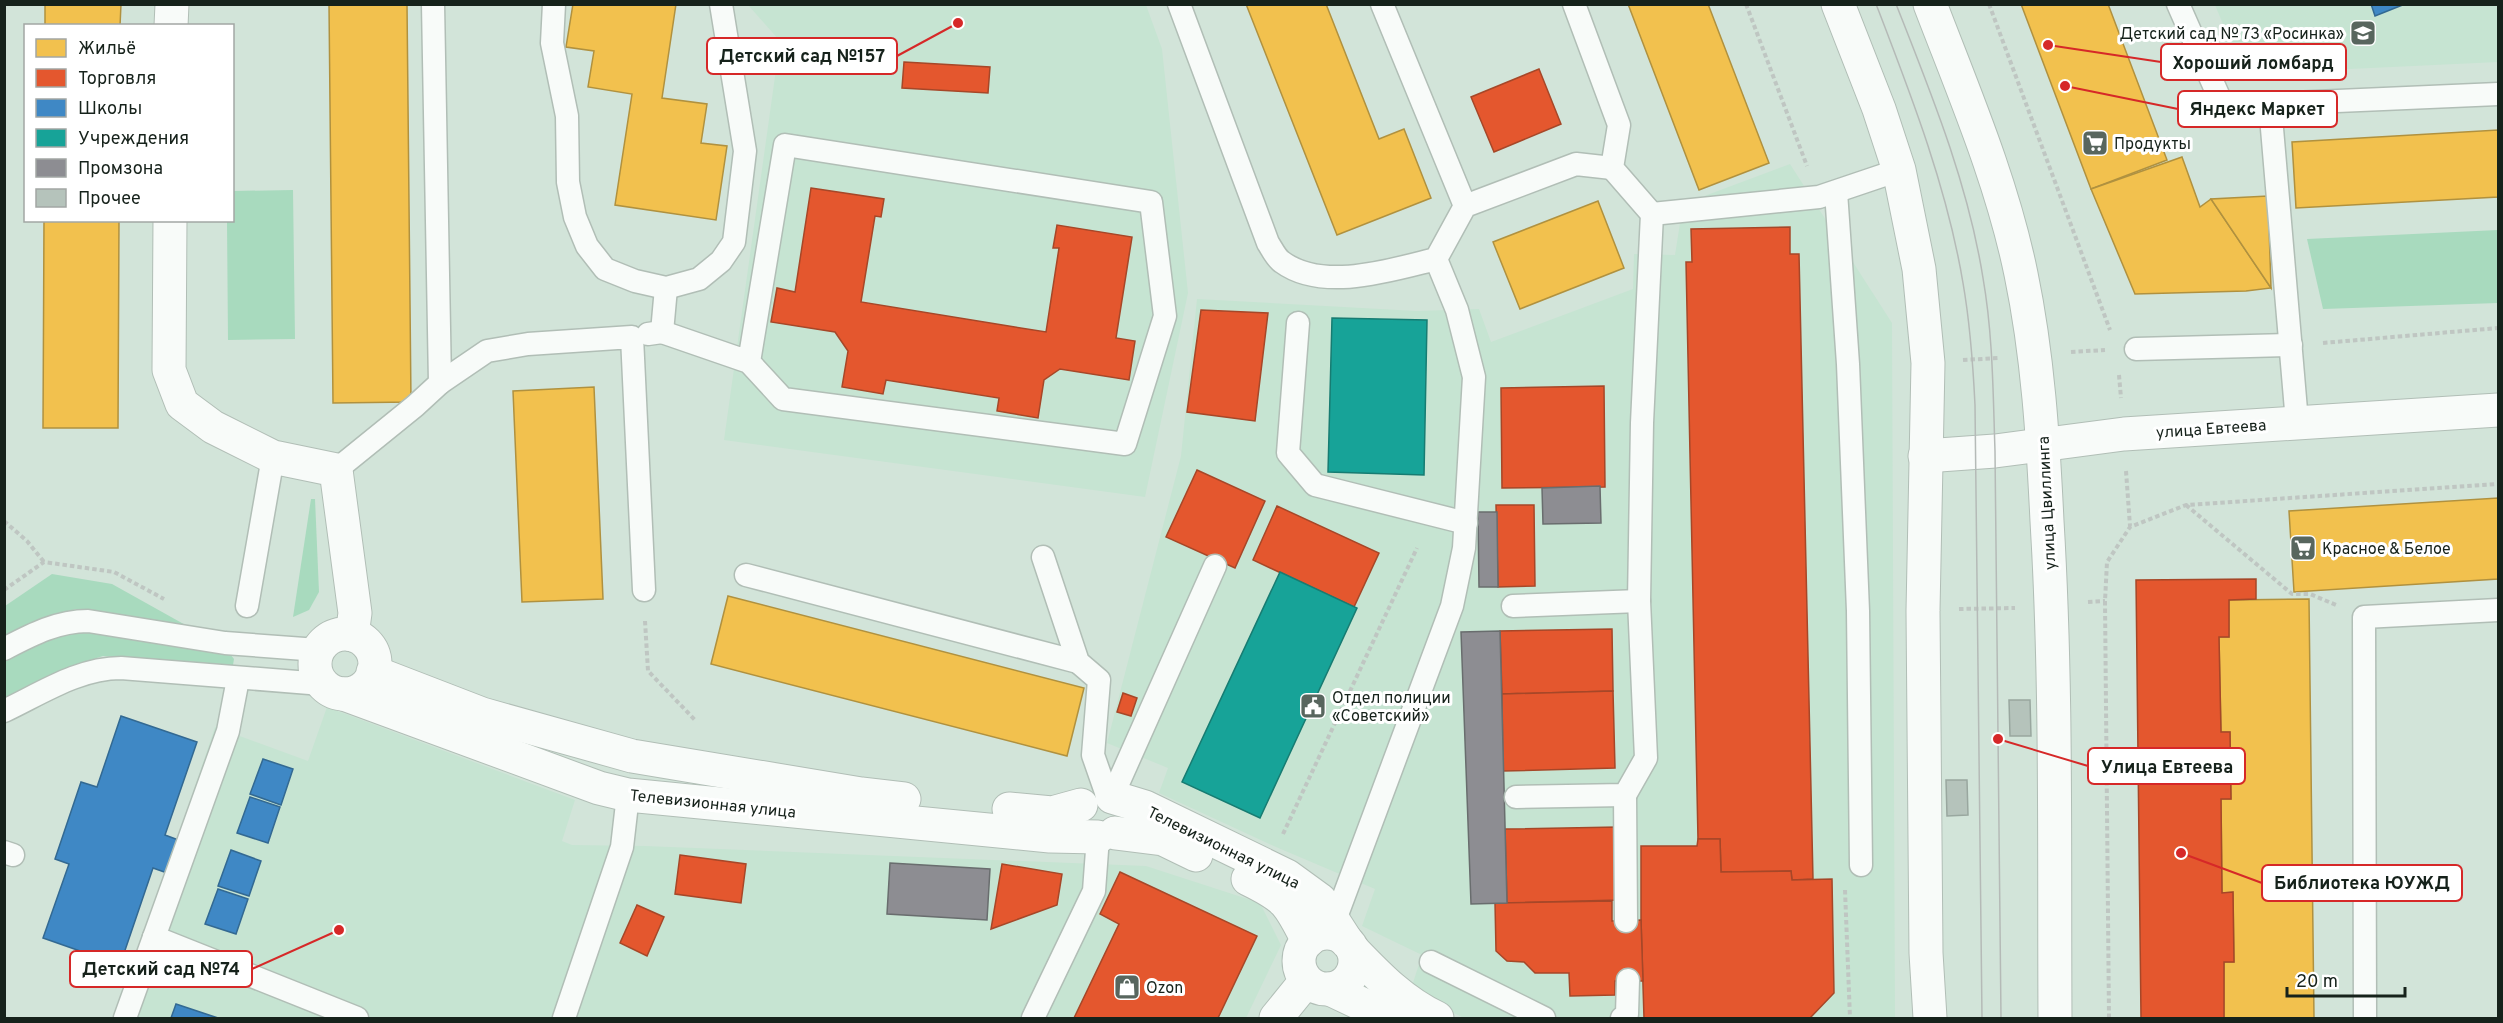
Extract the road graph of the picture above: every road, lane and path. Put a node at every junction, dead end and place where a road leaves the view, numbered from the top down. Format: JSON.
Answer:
{"nodes":[{"id":1,"x":172,"y":4,"type":"edge"},
{"id":2,"x":433,"y":4,"type":"edge"},
{"id":3,"x":554,"y":4,"type":"edge"},
{"id":4,"x":721,"y":4,"type":"edge"},
{"id":5,"x":1179,"y":4,"type":"edge"},
{"id":6,"x":1382,"y":4,"type":"edge"},
{"id":7,"x":1574,"y":4,"type":"edge"},
{"id":8,"x":1838,"y":4,"type":"edge"},
{"id":9,"x":1930,"y":4,"type":"edge"},
{"id":10,"x":1989,"y":4,"type":"edge"},
{"id":11,"x":2178,"y":4,"type":"edge"},
{"id":12,"x":171,"y":24,"type":"edge"},
{"id":13,"x":2499,"y":94,"type":"edge"},
{"id":14,"x":2270,"y":105,"type":"junction"},
{"id":15,"x":1612,"y":168,"type":"junction"},
{"id":16,"x":1899,"y":170,"type":"junction"},
{"id":17,"x":1836,"y":192,"type":"junction"},
{"id":18,"x":1465,"y":206,"type":"junction"},
{"id":19,"x":1652,"y":214,"type":"junction"},
{"id":20,"x":170,"y":222,"type":"edge"},
{"id":21,"x":1436,"y":258,"type":"junction"},
{"id":22,"x":666,"y":288,"type":"junction"},
{"id":23,"x":1298,"y":323,"type":"dead end"},
{"id":24,"x":2499,"y":328,"type":"edge"},
{"id":25,"x":662,"y":332,"type":"junction"},
{"id":26,"x":632,"y":337,"type":"junction"},
{"id":27,"x":2113,"y":339,"type":"dead end"},
{"id":28,"x":2291,"y":345,"type":"junction"},
{"id":29,"x":2126,"y":349,"type":"joint"},
{"id":30,"x":2035,"y":355,"type":"junction"},
{"id":31,"x":749,"y":362,"type":"junction"},
{"id":32,"x":1928,"y":363,"type":"junction"},
{"id":33,"x":2118,"y":371,"type":"dead end"},
{"id":34,"x":440,"y":383,"type":"junction"},
{"id":35,"x":2499,"y":410,"type":"edge"},
{"id":36,"x":2297,"y":422,"type":"junction"},
{"id":37,"x":2124,"y":434,"type":"junction"},
{"id":38,"x":2043,"y":446,"type":"junction"},
{"id":39,"x":1925,"y":456,"type":"junction"},
{"id":40,"x":273,"y":457,"type":"junction"},
{"id":41,"x":336,"y":470,"type":"junction"},
{"id":42,"x":2499,"y":484,"type":"edge"},
{"id":43,"x":2186,"y":505,"type":"junction"},
{"id":44,"x":4,"y":521,"type":"edge"},
{"id":45,"x":1466,"y":523,"type":"junction"},
{"id":46,"x":2130,"y":527,"type":"junction"},
{"id":47,"x":1417,"y":548,"type":"dead end"},
{"id":48,"x":1043,"y":557,"type":"dead end"},
{"id":49,"x":44,"y":562,"type":"junction"},
{"id":50,"x":1215,"y":566,"type":"dead end"},
{"id":51,"x":746,"y":575,"type":"dead end"},
{"id":52,"x":4,"y":590,"type":"edge"},
{"id":53,"x":644,"y":590,"type":"joint"},
{"id":54,"x":1639,"y":601,"type":"junction"},
{"id":55,"x":2105,"y":601,"type":"junction"},
{"id":56,"x":174,"y":604,"type":"dead end"},
{"id":57,"x":2052,"y":604,"type":"junction"},
{"id":58,"x":247,"y":606,"type":"dead end"},
{"id":59,"x":1513,"y":606,"type":"dead end"},
{"id":60,"x":2499,"y":610,"type":"edge"},
{"id":61,"x":1923,"y":611,"type":"junction"},
{"id":62,"x":2364,"y":617,"type":"junction"},
{"id":63,"x":352,"y":635,"type":"junction"},
{"id":64,"x":4,"y":649,"type":"edge"},
{"id":65,"x":318,"y":650,"type":"junction"},
{"id":66,"x":1078,"y":662,"type":"junction"},
{"id":67,"x":373,"y":672,"type":"junction"},
{"id":68,"x":237,"y":679,"type":"junction"},
{"id":69,"x":333,"y":689,"type":"junction"},
{"id":70,"x":4,"y":711,"type":"edge"},
{"id":71,"x":696,"y":721,"type":"dead end"},
{"id":72,"x":628,"y":795,"type":"junction"},
{"id":73,"x":1625,"y":795,"type":"junction"},
{"id":74,"x":1516,"y":797,"type":"dead end"},
{"id":75,"x":1100,"y":799,"type":"junction"},
{"id":76,"x":1106,"y":835,"type":"junction"},
{"id":77,"x":1262,"y":864,"type":"junction"},
{"id":78,"x":1861,"y":865,"type":"dead end"},
{"id":79,"x":1626,"y":921,"type":"dead end"},
{"id":80,"x":154,"y":937,"type":"junction"},
{"id":81,"x":1345,"y":937,"type":"junction"},
{"id":82,"x":1308,"y":941,"type":"junction"},
{"id":83,"x":1431,"y":962,"type":"dead end"},
{"id":84,"x":1628,"y":981,"type":"dead end"},
{"id":85,"x":1318,"y":985,"type":"junction"},
{"id":86,"x":1371,"y":1015,"type":"edge"},
{"id":87,"x":125,"y":1018,"type":"edge"},
{"id":88,"x":357,"y":1018,"type":"edge"},
{"id":89,"x":564,"y":1018,"type":"edge"},
{"id":90,"x":1033,"y":1018,"type":"edge"},
{"id":91,"x":1276,"y":1018,"type":"edge"},
{"id":92,"x":1437,"y":1018,"type":"edge"},
{"id":93,"x":1544,"y":1018,"type":"edge"},
{"id":94,"x":1622,"y":1018,"type":"edge"},
{"id":95,"x":1930,"y":1018,"type":"edge"},
{"id":96,"x":2055,"y":1018,"type":"edge"},
{"id":97,"x":2109,"y":1018,"type":"edge"},
{"id":98,"x":2365,"y":1018,"type":"edge"}],
"edges":[{"from":1,"to":12,"type":"street"},
{"from":2,"to":34,"type":"lane"},
{"from":3,"to":22,"type":"lane"},
{"from":4,"to":22,"type":"lane"},
{"from":5,"to":21,"type":"lane"},
{"from":6,"to":18,"type":"lane"},
{"from":7,"to":15,"type":"lane"},
{"from":8,"to":16,"type":"street"},
{"from":9,"to":30,"type":"street","name":"улица Цвиллинга"},
{"from":10,"to":27,"type":"path"},
{"from":11,"to":14,"type":"lane"},
{"from":13,"to":14,"type":"lane"},
{"from":14,"to":28,"type":"lane"},
{"from":15,"to":18,"type":"lane"},
{"from":15,"to":19,"type":"lane"},
{"from":16,"to":17,"type":"lane"},
{"from":16,"to":32,"type":"street"},
{"from":17,"to":19,"type":"lane"},
{"from":17,"to":78,"type":"lane"},
{"from":18,"to":21,"type":"lane"},
{"from":19,"to":54,"type":"lane"},
{"from":20,"to":40,"type":"street"},
{"from":21,"to":45,"type":"lane"},
{"from":22,"to":25,"type":"lane"},
{"from":23,"to":45,"type":"lane"},
{"from":24,"to":28,"type":"path"},
{"from":25,"to":26,"type":"lane"},
{"from":25,"to":31,"type":"lane"},
{"from":26,"to":34,"type":"lane"},
{"from":26,"to":53,"type":"lane"},
{"from":28,"to":29,"type":"lane"},
{"from":28,"to":36,"type":"lane"},
{"from":29,"to":30,"type":"path"},
{"from":30,"to":32,"type":"path"},
{"from":30,"to":38,"type":"street","name":"улица Цвиллинга"},
{"from":31,"to":31,"type":"lane"},
{"from":32,"to":39,"type":"street"},
{"from":33,"to":37,"type":"path"},
{"from":34,"to":41,"type":"lane"},
{"from":35,"to":36,"type":"street","name":"улица Евтеева"},
{"from":36,"to":37,"type":"street","name":"улица Евтеева"},
{"from":37,"to":38,"type":"street","name":"улица Евтеева"},
{"from":37,"to":46,"type":"path"},
{"from":38,"to":39,"type":"street","name":"улица Евтеева"},
{"from":38,"to":57,"type":"street","name":"улица Цвиллинга"},
{"from":39,"to":61,"type":"street"},
{"from":40,"to":41,"type":"street"},
{"from":40,"to":58,"type":"lane"},
{"from":41,"to":63,"type":"street"},
{"from":42,"to":43,"type":"path"},
{"from":43,"to":46,"type":"path"},
{"from":43,"to":62,"type":"path"},
{"from":44,"to":49,"type":"path"},
{"from":45,"to":81,"type":"lane"},
{"from":46,"to":55,"type":"path"},
{"from":47,"to":77,"type":"path"},
{"from":48,"to":66,"type":"lane"},
{"from":49,"to":52,"type":"path"},
{"from":49,"to":56,"type":"path"},
{"from":50,"to":75,"type":"lane"},
{"from":51,"to":66,"type":"lane"},
{"from":53,"to":71,"type":"path"},
{"from":54,"to":59,"type":"lane"},
{"from":54,"to":73,"type":"lane"},
{"from":55,"to":57,"type":"path"},
{"from":55,"to":97,"type":"path"},
{"from":57,"to":61,"type":"path"},
{"from":57,"to":96,"type":"street","name":"улица Цвиллинга"},
{"from":60,"to":62,"type":"lane"},
{"from":61,"to":95,"type":"street"},
{"from":62,"to":98,"type":"lane"},
{"from":63,"to":65,"type":"street"},
{"from":63,"to":67,"type":"street"},
{"from":64,"to":65,"type":"lane"},
{"from":65,"to":69,"type":"street"},
{"from":66,"to":75,"type":"lane"},
{"from":67,"to":69,"type":"street"},
{"from":67,"to":75,"type":"street","name":"Телевизионная улица"},
{"from":68,"to":69,"type":"lane"},
{"from":68,"to":70,"type":"lane"},
{"from":68,"to":80,"type":"lane"},
{"from":69,"to":72,"type":"street","name":"Телевизионная улица"},
{"from":72,"to":76,"type":"street","name":"Телевизионная улица"},
{"from":72,"to":89,"type":"lane"},
{"from":73,"to":74,"type":"lane"},
{"from":73,"to":79,"type":"lane"},
{"from":75,"to":76,"type":"street"},
{"from":75,"to":77,"type":"street","name":"Телевизионная улица"},
{"from":76,"to":82,"type":"street","name":"Телевизионная улица"},
{"from":76,"to":90,"type":"lane"},
{"from":77,"to":81,"type":"street","name":"Телевизионная улица"},
{"from":80,"to":87,"type":"lane"},
{"from":80,"to":88,"type":"lane"},
{"from":81,"to":82,"type":"street"},
{"from":81,"to":85,"type":"street"},
{"from":81,"to":92,"type":"street","name":"Телевизионная улица"},
{"from":82,"to":85,"type":"street"},
{"from":83,"to":93,"type":"lane"},
{"from":84,"to":94,"type":"lane"},
{"from":85,"to":86,"type":"street"},
{"from":85,"to":91,"type":"street"}]}
